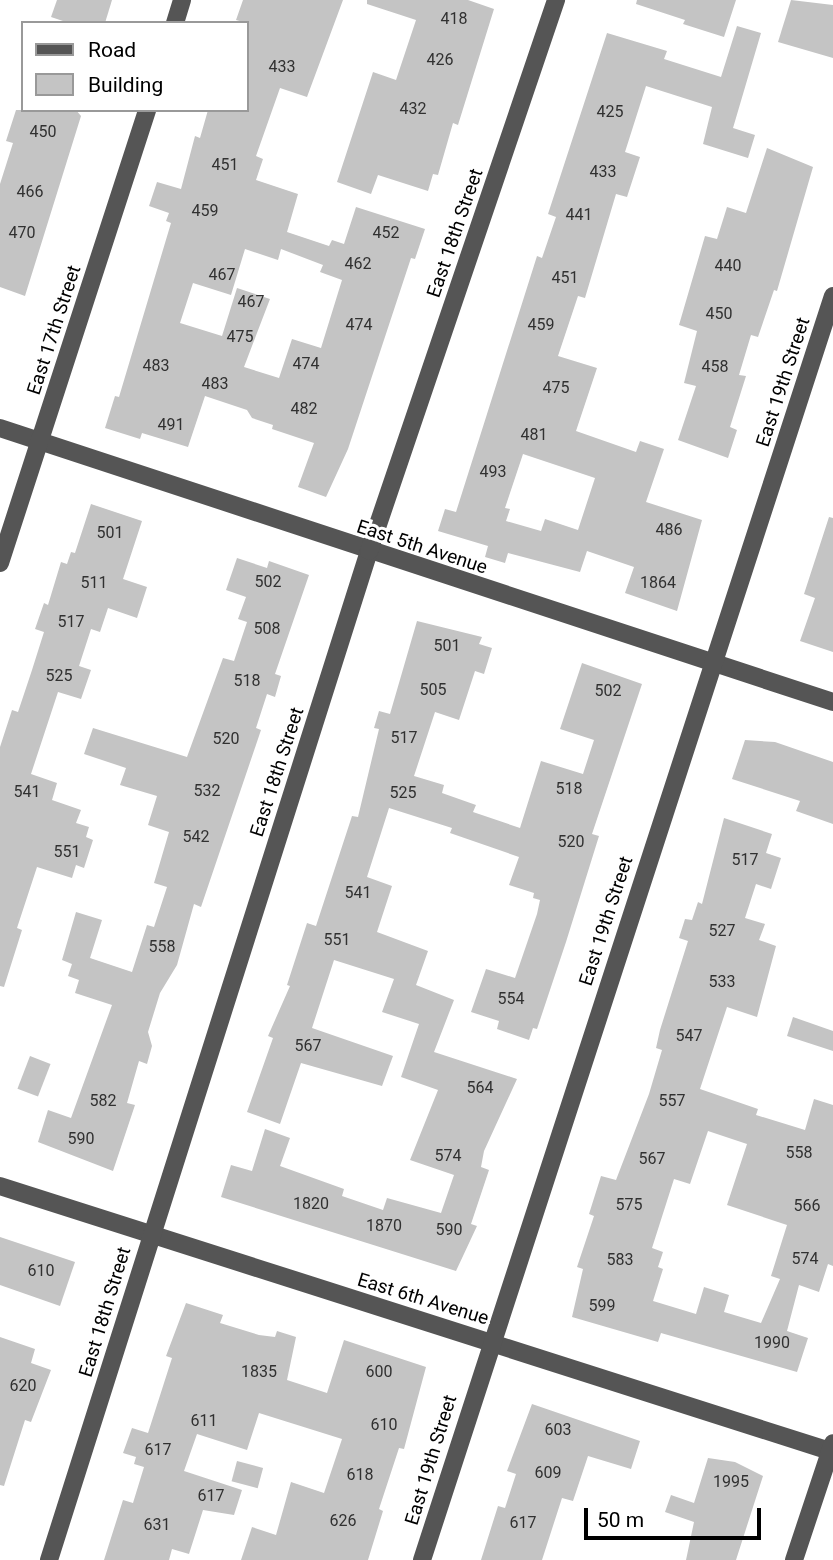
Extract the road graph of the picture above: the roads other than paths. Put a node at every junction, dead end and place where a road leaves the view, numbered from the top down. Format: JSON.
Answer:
{"nodes":[{"id":1,"x":182,"y":0,"type":"edge"},
{"id":2,"x":556,"y":0,"type":"edge"},
{"id":3,"x":176,"y":21,"type":"edge"},
{"id":4,"x":146,"y":112,"type":"edge"},
{"id":5,"x":833,"y":296,"type":"edge"},
{"id":6,"x":0,"y":428,"type":"edge"},
{"id":7,"x":40,"y":442,"type":"junction"},
{"id":8,"x":369,"y":551,"type":"junction"},
{"id":9,"x":0,"y":563,"type":"edge"},
{"id":10,"x":712,"y":663,"type":"junction"},
{"id":11,"x":833,"y":702,"type":"edge"},
{"id":12,"x":0,"y":1186,"type":"edge"},
{"id":13,"x":151,"y":1235,"type":"junction"},
{"id":14,"x":489,"y":1342,"type":"junction"},
{"id":15,"x":832,"y":1449,"type":"edge"},
{"id":16,"x":49,"y":1560,"type":"edge"},
{"id":17,"x":422,"y":1560,"type":"edge"},
{"id":18,"x":794,"y":1560,"type":"edge"}],
"edges":[{"from":1,"to":3,"type":"street"},
{"from":2,"to":8,"type":"street","name":"East 18th Street"},
{"from":4,"to":7,"type":"street","name":"East 17th Street"},
{"from":5,"to":10,"type":"street","name":"East 19th Street"},
{"from":6,"to":7,"type":"street","name":"East 5th Avenue"},
{"from":7,"to":8,"type":"street","name":"East 5th Avenue"},
{"from":7,"to":9,"type":"street","name":"East 17th Street"},
{"from":8,"to":10,"type":"street","name":"East 5th Avenue"},
{"from":8,"to":13,"type":"street","name":"East 18th Street"},
{"from":10,"to":11,"type":"street","name":"East 5th Avenue"},
{"from":10,"to":14,"type":"street","name":"East 19th Street"},
{"from":12,"to":13,"type":"street","name":"East 6th Avenue"},
{"from":13,"to":14,"type":"street","name":"East 6th Avenue"},
{"from":13,"to":16,"type":"street","name":"East 18th Street"},
{"from":14,"to":15,"type":"street","name":"East 6th Avenue"},
{"from":14,"to":17,"type":"street","name":"East 19th Street"},
{"from":15,"to":18,"type":"street"}]}
